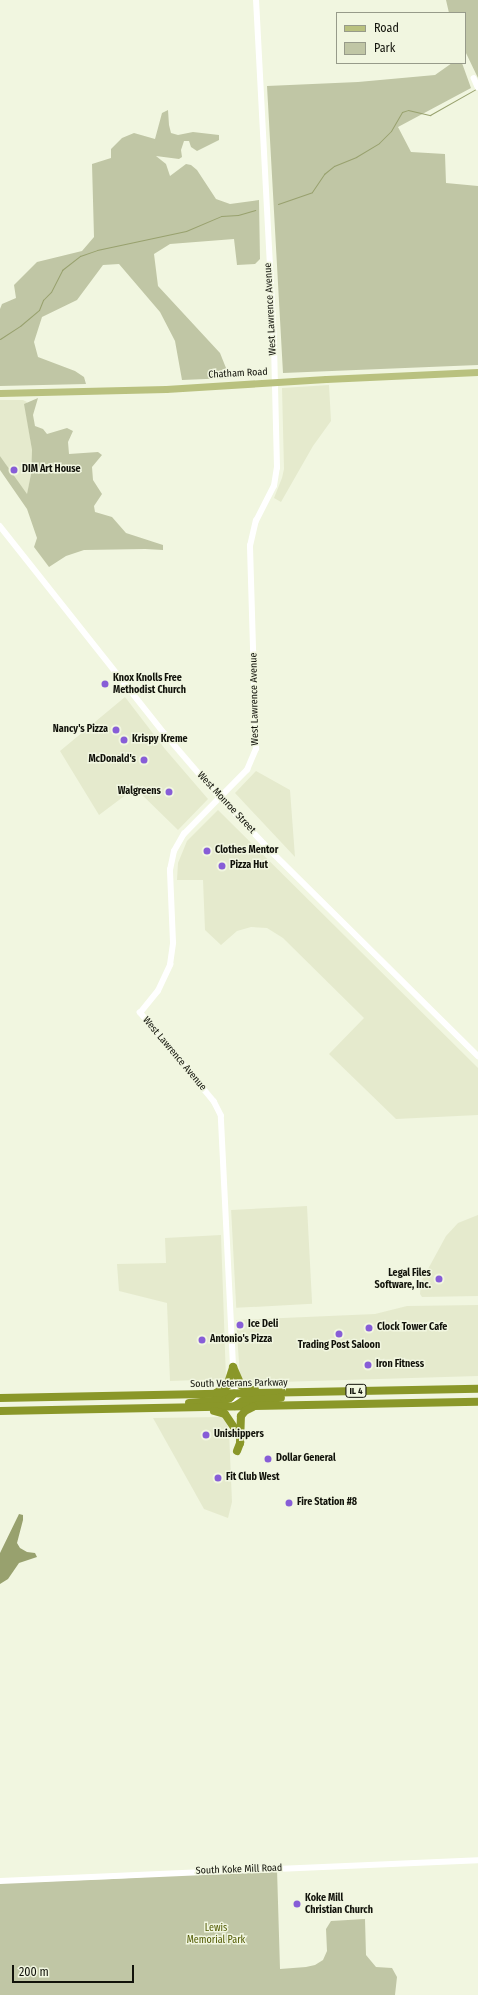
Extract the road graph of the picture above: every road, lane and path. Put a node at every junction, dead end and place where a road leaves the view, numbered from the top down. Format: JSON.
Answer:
{"nodes":[{"id":1,"x":256,"y":0,"type":"edge"},
{"id":2,"x":474,"y":78,"type":"dead end"},
{"id":3,"x":478,"y":87,"type":"edge"},
{"id":4,"x":478,"y":372,"type":"edge"},
{"id":5,"x":275,"y":382,"type":"junction"},
{"id":6,"x":0,"y":393,"type":"edge"},
{"id":7,"x":0,"y":526,"type":"edge"},
{"id":8,"x":221,"y":798,"type":"junction"},
{"id":9,"x":478,"y":1056,"type":"edge"},
{"id":10,"x":233,"y":1367,"type":"junction"},
{"id":11,"x":478,"y":1389,"type":"edge"},
{"id":12,"x":311,"y":1392,"type":"junction"},
{"id":13,"x":350,"y":1392,"type":"junction"},
{"id":14,"x":214,"y":1394,"type":"junction"},
{"id":15,"x":234,"y":1394,"type":"junction"},
{"id":16,"x":0,"y":1398,"type":"edge"},
{"id":17,"x":478,"y":1402,"type":"edge"},
{"id":18,"x":255,"y":1406,"type":"junction"},
{"id":19,"x":234,"y":1407,"type":"junction"},
{"id":20,"x":164,"y":1408,"type":"junction"},
{"id":21,"x":123,"y":1409,"type":"junction"},
{"id":22,"x":0,"y":1411,"type":"edge"},
{"id":23,"x":236,"y":1429,"type":"dead end"},
{"id":24,"x":236,"y":1451,"type":"dead end"},
{"id":25,"x":478,"y":1860,"type":"edge"},
{"id":26,"x":0,"y":1881,"type":"edge"}],
"edges":[{"from":1,"to":5,"type":"street","name":"West Lawrence Avenue"},
{"from":2,"to":3,"type":"street"},
{"from":4,"to":5,"type":"main road","name":"Chatham Road"},
{"from":5,"to":6,"type":"main road","name":"Chatham Road"},
{"from":5,"to":8,"type":"street","name":"West Lawrence Avenue"},
{"from":7,"to":8,"type":"street","name":"West Monroe Street"},
{"from":8,"to":9,"type":"street","name":"West Monroe Street"},
{"from":8,"to":10,"type":"street","name":"West Lawrence Avenue"},
{"from":10,"to":12,"type":"highway"},
{"from":10,"to":14,"type":"highway"},
{"from":10,"to":15,"type":"street","name":"West Lawrence Avenue"},
{"from":11,"to":13,"type":"highway","name":"South Veterans Parkway","number":"IL 4"},
{"from":12,"to":13,"type":"highway","name":"South Veterans Parkway","number":"IL 4"},
{"from":12,"to":15,"type":"highway","name":"South Veterans Parkway","number":"IL 4"},
{"from":13,"to":19,"type":"highway"},
{"from":14,"to":15,"type":"highway","name":"South Veterans Parkway","number":"IL 4"},
{"from":14,"to":16,"type":"highway","name":"South Veterans Parkway","number":"IL 4"},
{"from":15,"to":19,"type":"street","name":"West Lawrence Avenue"},
{"from":15,"to":21,"type":"highway"},
{"from":17,"to":18,"type":"highway","number":"IL 4"},
{"from":18,"to":19,"type":"highway","number":"IL 4"},
{"from":18,"to":24,"type":"highway"},
{"from":19,"to":20,"type":"highway","number":"IL 4"},
{"from":20,"to":21,"type":"highway","number":"IL 4"},
{"from":20,"to":23,"type":"highway"},
{"from":21,"to":22,"type":"highway","number":"IL 4"},
{"from":25,"to":26,"type":"street","name":"South Koke Mill Road"}]}
